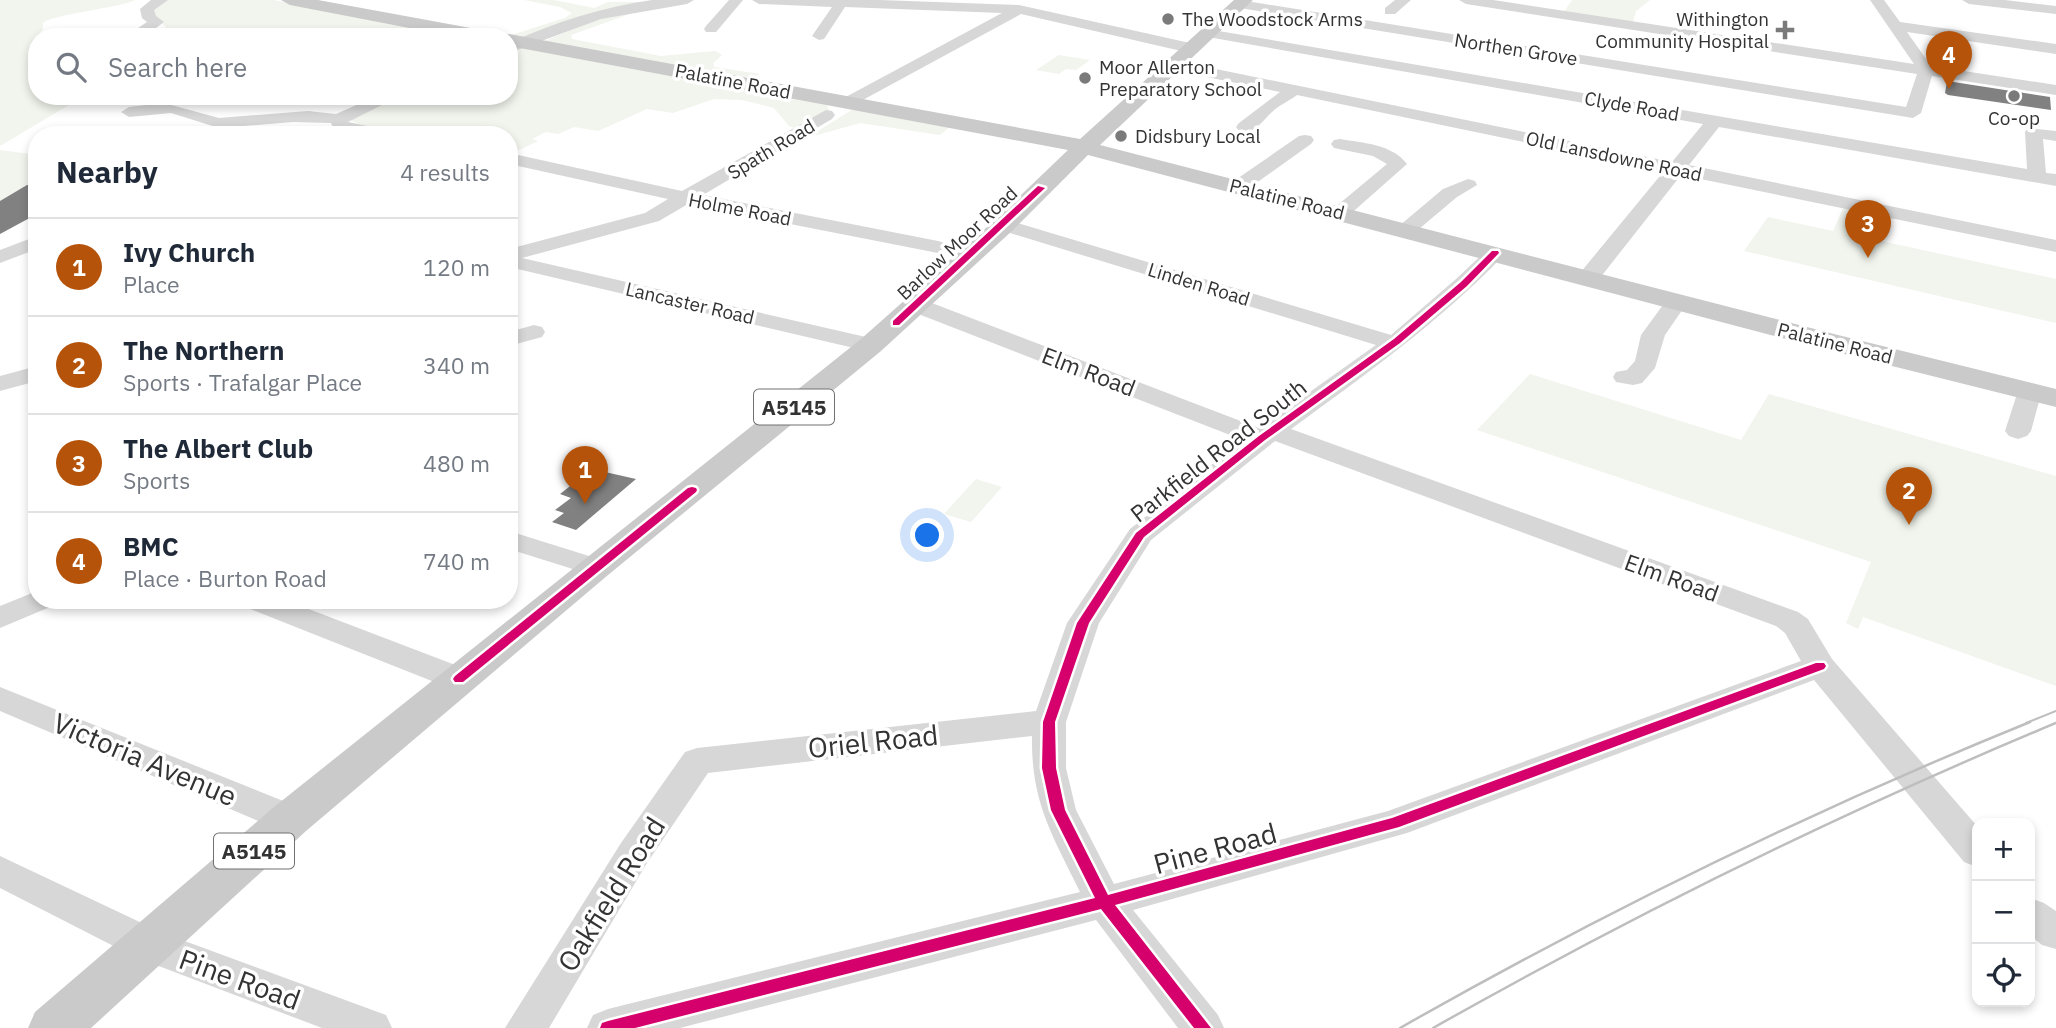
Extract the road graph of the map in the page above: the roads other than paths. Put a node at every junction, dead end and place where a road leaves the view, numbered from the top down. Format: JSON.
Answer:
{"nodes":[{"id":1,"x":161,"y":0,"type":"edge"},
{"id":2,"x":290,"y":0,"type":"edge"},
{"id":3,"x":687,"y":0,"type":"edge"},
{"id":4,"x":736,"y":0,"type":"edge"},
{"id":5,"x":759,"y":0,"type":"edge"},
{"id":6,"x":792,"y":0,"type":"edge"},
{"id":7,"x":1404,"y":0,"type":"edge"},
{"id":8,"x":1466,"y":0,"type":"edge"},
{"id":9,"x":1877,"y":0,"type":"edge"},
{"id":10,"x":1969,"y":0,"type":"edge"},
{"id":11,"x":664,"y":1,"type":"edge"},
{"id":12,"x":1985,"y":1,"type":"edge"},
{"id":13,"x":1241,"y":2,"type":"edge"},
{"id":14,"x":841,"y":3,"type":"junction"},
{"id":15,"x":1065,"y":4,"type":"dead end"},
{"id":16,"x":1562,"y":7,"type":"edge"},
{"id":17,"x":1019,"y":9,"type":"junction"},
{"id":18,"x":557,"y":10,"type":"dead end"},
{"id":19,"x":2056,"y":10,"type":"edge"},
{"id":20,"x":1390,"y":11,"type":"dead end"},
{"id":21,"x":1042,"y":13,"type":"junction"},
{"id":22,"x":587,"y":19,"type":"junction"},
{"id":23,"x":1894,"y":26,"type":"junction"},
{"id":24,"x":147,"y":28,"type":"edge"},
{"id":25,"x":439,"y":28,"type":"edge"},
{"id":26,"x":711,"y":29,"type":"dead end"},
{"id":27,"x":1207,"y":33,"type":"junction"},
{"id":28,"x":819,"y":36,"type":"dead end"},
{"id":29,"x":518,"y":42,"type":"edge"},
{"id":30,"x":1906,"y":44,"type":"junction"},
{"id":31,"x":2048,"y":44,"type":"edge"},
{"id":32,"x":518,"y":45,"type":"edge"},
{"id":33,"x":1190,"y":48,"type":"junction"},
{"id":34,"x":1957,"y":51,"type":"dead end"},
{"id":35,"x":1172,"y":65,"type":"junction"},
{"id":36,"x":1926,"y":70,"type":"junction"},
{"id":37,"x":2047,"y":78,"type":"edge"},
{"id":38,"x":1294,"y":90,"type":"junction"},
{"id":39,"x":848,"y":103,"type":"junction"},
{"id":40,"x":371,"y":105,"type":"edge"},
{"id":41,"x":130,"y":112,"type":"dead end"},
{"id":42,"x":238,"y":115,"type":"junction"},
{"id":43,"x":826,"y":115,"type":"dead end"},
{"id":44,"x":338,"y":119,"type":"junction"},
{"id":45,"x":1715,"y":121,"type":"junction"},
{"id":46,"x":232,"y":126,"type":"edge"},
{"id":47,"x":340,"y":126,"type":"edge"},
{"id":48,"x":1245,"y":127,"type":"dead end"},
{"id":49,"x":2056,"y":136,"type":"edge"},
{"id":50,"x":1305,"y":141,"type":"dead end"},
{"id":51,"x":1340,"y":144,"type":"dead end"},
{"id":52,"x":1083,"y":148,"type":"junction"},
{"id":53,"x":518,"y":160,"type":"edge"},
{"id":54,"x":1677,"y":169,"type":"junction"},
{"id":55,"x":2037,"y":177,"type":"junction"},
{"id":56,"x":2056,"y":180,"type":"edge"},
{"id":57,"x":1468,"y":185,"type":"dead end"},
{"id":58,"x":1238,"y":187,"type":"junction"},
{"id":59,"x":687,"y":198,"type":"junction"},
{"id":60,"x":1340,"y":213,"type":"junction"},
{"id":61,"x":1004,"y":225,"type":"junction"},
{"id":62,"x":1406,"y":230,"type":"junction"},
{"id":63,"x":28,"y":246,"type":"edge"},
{"id":64,"x":2056,"y":246,"type":"edge"},
{"id":65,"x":939,"y":247,"type":"dead end"},
{"id":66,"x":1495,"y":253,"type":"junction"},
{"id":67,"x":0,"y":257,"type":"edge"},
{"id":68,"x":518,"y":257,"type":"edge"},
{"id":69,"x":518,"y":261,"type":"edge"},
{"id":70,"x":1588,"y":278,"type":"junction"},
{"id":71,"x":1676,"y":303,"type":"junction"},
{"id":72,"x":916,"y":305,"type":"junction"},
{"id":73,"x":534,"y":332,"type":"dead end"},
{"id":74,"x":518,"y":336,"type":"edge"},
{"id":75,"x":1394,"y":344,"type":"junction"},
{"id":76,"x":871,"y":345,"type":"junction"},
{"id":77,"x":28,"y":376,"type":"edge"},
{"id":78,"x":1625,"y":377,"type":"dead end"},
{"id":79,"x":0,"y":384,"type":"edge"},
{"id":80,"x":2030,"y":391,"type":"junction"},
{"id":81,"x":2056,"y":398,"type":"edge"},
{"id":82,"x":2018,"y":431,"type":"dead end"},
{"id":83,"x":1267,"y":435,"type":"junction"},
{"id":84,"x":518,"y":543,"type":"edge"},
{"id":85,"x":595,"y":567,"type":"junction"},
{"id":86,"x":28,"y":605,"type":"edge"},
{"id":87,"x":279,"y":609,"type":"edge"},
{"id":88,"x":0,"y":618,"type":"edge"},
{"id":89,"x":1820,"y":666,"type":"junction"},
{"id":90,"x":459,"y":679,"type":"junction"},
{"id":91,"x":0,"y":698,"type":"edge"},
{"id":92,"x":1049,"y":722,"type":"junction"},
{"id":93,"x":697,"y":761,"type":"joint"},
{"id":94,"x":290,"y":819,"type":"junction"},
{"id":95,"x":1972,"y":846,"type":"edge"},
{"id":96,"x":0,"y":871,"type":"edge"},
{"id":97,"x":1104,"y":902,"type":"junction"},
{"id":98,"x":2035,"y":918,"type":"edge"},
{"id":99,"x":2056,"y":933,"type":"edge"},
{"id":100,"x":149,"y":945,"type":"junction"},
{"id":101,"x":54,"y":1028,"type":"edge"},
{"id":102,"x":371,"y":1028,"type":"edge"},
{"id":103,"x":526,"y":1028,"type":"edge"},
{"id":104,"x":608,"y":1028,"type":"edge"},
{"id":105,"x":1203,"y":1028,"type":"edge"}],
"edges":[{"from":1,"to":24,"type":"street"},
{"from":2,"to":25,"type":"main road"},
{"from":3,"to":11,"type":"street"},
{"from":4,"to":26,"type":"street"},
{"from":5,"to":6,"type":"street"},
{"from":6,"to":14,"type":"street"},
{"from":7,"to":20,"type":"street"},
{"from":8,"to":16,"type":"street"},
{"from":9,"to":23,"type":"street"},
{"from":10,"to":12,"type":"street"},
{"from":11,"to":22,"type":"street"},
{"from":12,"to":19,"type":"street"},
{"from":13,"to":27,"type":"main road","name":"Barlow Moor Road","number":"A5145"},
{"from":13,"to":36,"type":"street","name":"Northen Grove"},
{"from":14,"to":17,"type":"street"},
{"from":14,"to":28,"type":"street"},
{"from":15,"to":21,"type":"street"},
{"from":16,"to":36,"type":"street"},
{"from":17,"to":21,"type":"street"},
{"from":17,"to":39,"type":"street"},
{"from":18,"to":22,"type":"street"},
{"from":21,"to":33,"type":"street"},
{"from":22,"to":29,"type":"street"},
{"from":23,"to":30,"type":"street"},
{"from":23,"to":31,"type":"street"},
{"from":27,"to":33,"type":"main road","name":"Barlow Moor Road","number":"A5145"},
{"from":27,"to":45,"type":"street","name":"Clyde Road"},
{"from":30,"to":34,"type":"street"},
{"from":30,"to":36,"type":"street"},
{"from":31,"to":37,"type":"street"},
{"from":32,"to":39,"type":"main road","name":"Palatine Road"},
{"from":33,"to":35,"type":"main road","name":"Barlow Moor Road","number":"A5145"},
{"from":35,"to":38,"type":"street","name":"Old Lansdowne Road"},
{"from":35,"to":52,"type":"main road","name":"Barlow Moor Road","number":"A5145"},
{"from":36,"to":37,"type":"street"},
{"from":38,"to":48,"type":"street"},
{"from":38,"to":54,"type":"street","name":"Old Lansdowne Road"},
{"from":39,"to":52,"type":"main road","name":"Palatine Road"},
{"from":40,"to":44,"type":"street"},
{"from":41,"to":42,"type":"street"},
{"from":42,"to":44,"type":"street"},
{"from":42,"to":46,"type":"street"},
{"from":43,"to":59,"type":"street","name":"Spath Road"},
{"from":44,"to":47,"type":"street"},
{"from":45,"to":54,"type":"street"},
{"from":45,"to":55,"type":"street","name":"Clyde Road"},
{"from":49,"to":55,"type":"street"},
{"from":50,"to":58,"type":"street"},
{"from":51,"to":60,"type":"street"},
{"from":52,"to":58,"type":"main road","name":"Palatine Road"},
{"from":52,"to":61,"type":"main road","name":"Barlow Moor Road","number":"A5145"},
{"from":53,"to":59,"type":"street","name":"Holme Road"},
{"from":54,"to":64,"type":"street","name":"Old Lansdowne Road"},
{"from":54,"to":70,"type":"street"},
{"from":55,"to":56,"type":"street","name":"Clyde Road"},
{"from":57,"to":62,"type":"street"},
{"from":58,"to":60,"type":"main road","name":"Palatine Road"},
{"from":59,"to":65,"type":"street","name":"Holme Road"},
{"from":59,"to":68,"type":"street","name":"Spath Road"},
{"from":60,"to":62,"type":"main road","name":"Palatine Road"},
{"from":61,"to":72,"type":"main road","name":"Barlow Moor Road","number":"A5145"},
{"from":61,"to":75,"type":"street","name":"Linden Road"},
{"from":62,"to":66,"type":"main road","name":"Palatine Road"},
{"from":63,"to":67,"type":"street"},
{"from":66,"to":70,"type":"main road","name":"Palatine Road"},
{"from":66,"to":75,"type":"street","name":"Parkfield Road South"},
{"from":69,"to":76,"type":"street","name":"Lancaster Road"},
{"from":70,"to":71,"type":"main road","name":"Palatine Road"},
{"from":71,"to":78,"type":"street"},
{"from":71,"to":80,"type":"main road","name":"Palatine Road"},
{"from":72,"to":76,"type":"main road","name":"Barlow Moor Road","number":"A5145"},
{"from":72,"to":83,"type":"street","name":"Elm Road"},
{"from":73,"to":74,"type":"street"},
{"from":75,"to":83,"type":"street","name":"Parkfield Road South"},
{"from":76,"to":85,"type":"main road","name":"Barlow Moor Road","number":"A5145"},
{"from":77,"to":79,"type":"street"},
{"from":80,"to":81,"type":"main road","name":"Palatine Road"},
{"from":80,"to":82,"type":"street"},
{"from":83,"to":89,"type":"street","name":"Elm Road"},
{"from":83,"to":92,"type":"street","name":"Parkfield Road South"},
{"from":84,"to":85,"type":"street"},
{"from":85,"to":90,"type":"main road","name":"Barlow Moor Road","number":"A5145"},
{"from":86,"to":88,"type":"street"},
{"from":87,"to":90,"type":"street"},
{"from":89,"to":95,"type":"street","name":"Elm Road"},
{"from":89,"to":97,"type":"street","name":"Pine Road"},
{"from":90,"to":94,"type":"main road","name":"Barlow Moor Road","number":"A5145"},
{"from":91,"to":94,"type":"street","name":"Victoria Avenue"},
{"from":92,"to":93,"type":"street","name":"Oriel Road"},
{"from":92,"to":97,"type":"street","name":"Parkfield Road South"},
{"from":93,"to":103,"type":"street","name":"Oakfield Road"},
{"from":94,"to":100,"type":"main road","name":"Barlow Moor Road","number":"A5145"},
{"from":96,"to":100,"type":"street","name":"Pine Road"},
{"from":97,"to":104,"type":"street","name":"Pine Road"},
{"from":97,"to":105,"type":"street","name":"Parkfield Road South"},
{"from":98,"to":99,"type":"street"},
{"from":100,"to":101,"type":"main road","name":"Barlow Moor Road","number":"A5145"},
{"from":100,"to":102,"type":"street","name":"Pine Road"}]}
